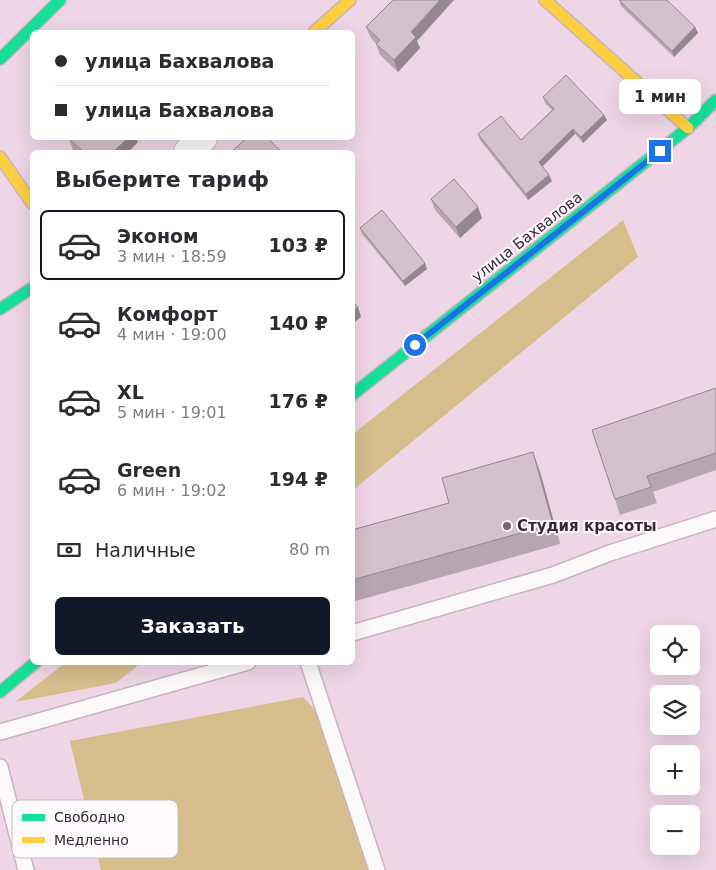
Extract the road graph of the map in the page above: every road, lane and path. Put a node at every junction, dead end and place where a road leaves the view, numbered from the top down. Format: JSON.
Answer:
{"nodes":[{"id":1,"x":60,"y":0,"type":"edge"},
{"id":2,"x":350,"y":0,"type":"edge"},
{"id":3,"x":545,"y":0,"type":"edge"},
{"id":4,"x":316,"y":30,"type":"edge"},
{"id":5,"x":0,"y":59,"type":"edge"},
{"id":6,"x":716,"y":100,"type":"edge"},
{"id":7,"x":688,"y":128,"type":"junction"},
{"id":8,"x":201,"y":140,"type":"edge"},
{"id":9,"x":190,"y":150,"type":"edge"},
{"id":10,"x":0,"y":157,"type":"edge"},
{"id":11,"x":30,"y":200,"type":"edge"},
{"id":12,"x":30,"y":289,"type":"edge"},
{"id":13,"x":0,"y":309,"type":"edge"},
{"id":14,"x":355,"y":393,"type":"edge"},
{"id":15,"x":716,"y":519,"type":"edge"},
{"id":16,"x":355,"y":632,"type":"edge"},
{"id":17,"x":32,"y":665,"type":"edge"},
{"id":18,"x":237,"y":665,"type":"edge"},
{"id":19,"x":309,"y":665,"type":"edge"},
{"id":20,"x":0,"y":692,"type":"edge"},
{"id":21,"x":0,"y":732,"type":"edge"},
{"id":22,"x":0,"y":767,"type":"edge"},
{"id":23,"x":12,"y":815,"type":"edge"},
{"id":24,"x":377,"y":870,"type":"edge"}],
"edges":[{"from":1,"to":5,"type":"street"},
{"from":2,"to":4,"type":"street"},
{"from":3,"to":7,"type":"street"},
{"from":6,"to":7,"type":"street","name":"улица Бахвалова"},
{"from":7,"to":14,"type":"street","name":"улица Бахвалова"},
{"from":8,"to":9,"type":"street"},
{"from":10,"to":11,"type":"street"},
{"from":12,"to":13,"type":"street"},
{"from":15,"to":16,"type":"lane"},
{"from":17,"to":20,"type":"street"},
{"from":18,"to":21,"type":"lane"},
{"from":19,"to":24,"type":"lane"},
{"from":22,"to":23,"type":"lane"}]}
